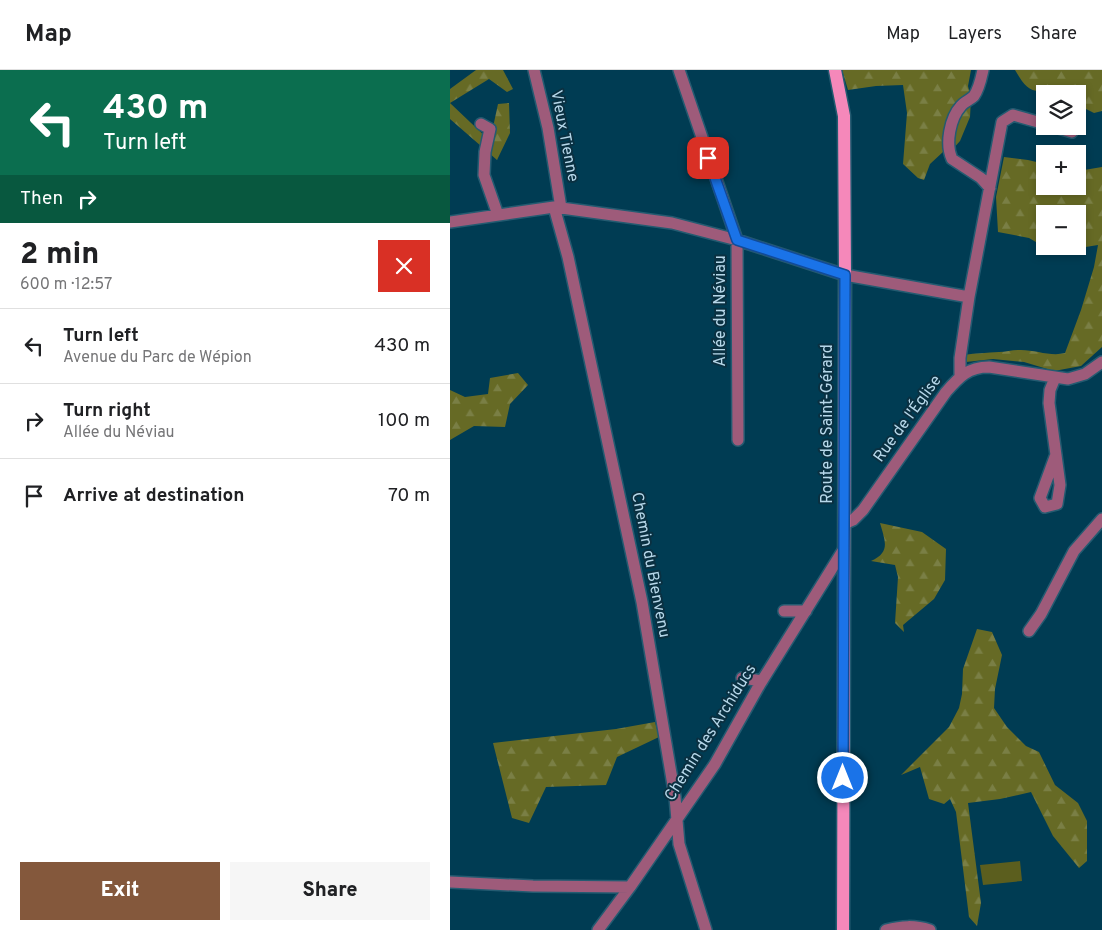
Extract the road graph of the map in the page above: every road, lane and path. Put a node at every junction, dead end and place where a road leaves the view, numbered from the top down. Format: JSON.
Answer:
{"nodes":[{"id":1,"x":534,"y":70,"type":"edge"},
{"id":2,"x":680,"y":70,"type":"edge"},
{"id":3,"x":835,"y":70,"type":"edge"},
{"id":4,"x":983,"y":70,"type":"edge"},
{"id":5,"x":1036,"y":121,"type":"edge"},
{"id":6,"x":481,"y":124,"type":"dead end"},
{"id":7,"x":990,"y":188,"type":"junction"},
{"id":8,"x":558,"y":208,"type":"junction"},
{"id":9,"x":498,"y":215,"type":"junction"},
{"id":10,"x":450,"y":222,"type":"edge"},
{"id":11,"x":737,"y":240,"type":"junction"},
{"id":12,"x":845,"y":275,"type":"junction"},
{"id":13,"x":969,"y":297,"type":"junction"},
{"id":14,"x":1102,"y":362,"type":"edge"},
{"id":15,"x":960,"y":376,"type":"junction"},
{"id":16,"x":1055,"y":378,"type":"junction"},
{"id":17,"x":738,"y":440,"type":"dead end"},
{"id":18,"x":1055,"y":457,"type":"dead end"},
{"id":19,"x":1102,"y":519,"type":"edge"},
{"id":20,"x":844,"y":524,"type":"junction"},
{"id":21,"x":844,"y":549,"type":"junction"},
{"id":22,"x":784,"y":611,"type":"dead end"},
{"id":23,"x":806,"y":611,"type":"junction"},
{"id":24,"x":1029,"y":631,"type":"dead end"},
{"id":25,"x":742,"y":678,"type":"dead end"},
{"id":26,"x":762,"y":681,"type":"junction"},
{"id":27,"x":677,"y":818,"type":"junction"},
{"id":28,"x":450,"y":882,"type":"edge"},
{"id":29,"x":630,"y":887,"type":"junction"},
{"id":30,"x":598,"y":930,"type":"edge"},
{"id":31,"x":706,"y":930,"type":"edge"},
{"id":32,"x":843,"y":930,"type":"edge"},
{"id":33,"x":886,"y":930,"type":"edge"},
{"id":34,"x":930,"y":930,"type":"edge"}],
"edges":[{"from":1,"to":8,"type":"street","name":"Vieux Tienne"},
{"from":2,"to":11,"type":"street","name":"Allée du Néviau"},
{"from":3,"to":12,"type":"main road","name":"Route de Saint-Gérard"},
{"from":4,"to":7,"type":"street"},
{"from":5,"to":7,"type":"street"},
{"from":6,"to":9,"type":"street"},
{"from":7,"to":13,"type":"street"},
{"from":8,"to":9,"type":"street"},
{"from":8,"to":11,"type":"street"},
{"from":8,"to":27,"type":"street","name":"Chemin du Bienvenu"},
{"from":9,"to":10,"type":"street"},
{"from":11,"to":12,"type":"street"},
{"from":11,"to":17,"type":"street","name":"Allée du Néviau"},
{"from":12,"to":13,"type":"street"},
{"from":12,"to":20,"type":"main road","name":"Route de Saint-Gérard"},
{"from":13,"to":15,"type":"street"},
{"from":14,"to":16,"type":"street","name":"Rue de l'Église"},
{"from":15,"to":16,"type":"street","name":"Rue de l'Église"},
{"from":15,"to":20,"type":"street","name":"Rue de l'Église"},
{"from":16,"to":18,"type":"street"},
{"from":19,"to":24,"type":"street"},
{"from":20,"to":21,"type":"main road","name":"Route de Saint-Gérard"},
{"from":21,"to":23,"type":"street","name":"Chemin des Archiducs"},
{"from":21,"to":32,"type":"main road","name":"Route de Saint-Gérard"},
{"from":22,"to":23,"type":"street"},
{"from":23,"to":26,"type":"street","name":"Chemin des Archiducs"},
{"from":25,"to":26,"type":"street"},
{"from":26,"to":27,"type":"street","name":"Chemin des Archiducs"},
{"from":27,"to":29,"type":"street","name":"Chemin des Archiducs"},
{"from":27,"to":31,"type":"street","name":"Chemin du Bienvenu"},
{"from":28,"to":29,"type":"street"},
{"from":29,"to":30,"type":"street","name":"Chemin des Archiducs"},
{"from":33,"to":34,"type":"street"}]}
